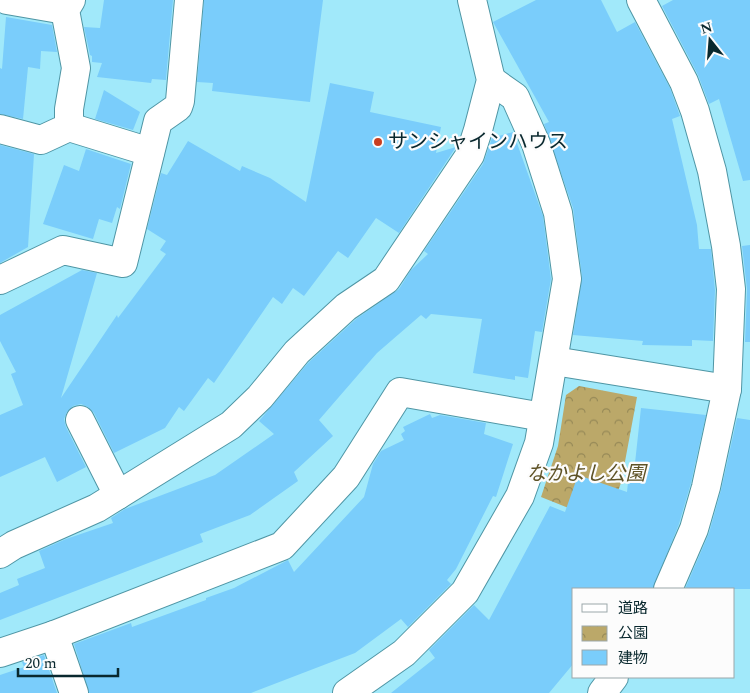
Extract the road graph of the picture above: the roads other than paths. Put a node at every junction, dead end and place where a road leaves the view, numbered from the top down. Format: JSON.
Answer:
{"nodes":[{"id":1,"x":7,"y":0,"type":"edge"},
{"id":2,"x":189,"y":0,"type":"edge"},
{"id":3,"x":472,"y":0,"type":"edge"},
{"id":4,"x":640,"y":0,"type":"edge"},
{"id":5,"x":68,"y":5,"type":"edge"},
{"id":6,"x":490,"y":80,"type":"junction"},
{"id":7,"x":69,"y":127,"type":"junction"},
{"id":8,"x":0,"y":129,"type":"edge"},
{"id":9,"x":150,"y":152,"type":"junction"},
{"id":10,"x":0,"y":280,"type":"edge"},
{"id":11,"x":554,"y":362,"type":"junction"},
{"id":12,"x":727,"y":389,"type":"junction"},
{"id":13,"x":543,"y":417,"type":"junction"},
{"id":14,"x":80,"y":420,"type":"dead end"},
{"id":15,"x":118,"y":495,"type":"junction"},
{"id":16,"x":0,"y":554,"type":"edge"},
{"id":17,"x":668,"y":588,"type":"edge"},
{"id":18,"x":54,"y":635,"type":"junction"},
{"id":19,"x":0,"y":653,"type":"edge"},
{"id":20,"x":613,"y":678,"type":"edge"},
{"id":21,"x":74,"y":693,"type":"edge"},
{"id":22,"x":347,"y":693,"type":"edge"},
{"id":23,"x":602,"y":693,"type":"edge"}],
"edges":[{"from":1,"to":5,"type":"street"},
{"from":2,"to":9,"type":"street"},
{"from":3,"to":6,"type":"street"},
{"from":4,"to":12,"type":"street"},
{"from":5,"to":7,"type":"street"},
{"from":6,"to":11,"type":"street"},
{"from":6,"to":15,"type":"street"},
{"from":7,"to":8,"type":"street"},
{"from":7,"to":9,"type":"street"},
{"from":9,"to":10,"type":"street"},
{"from":11,"to":12,"type":"street"},
{"from":11,"to":13,"type":"street"},
{"from":12,"to":17,"type":"street"},
{"from":13,"to":18,"type":"street"},
{"from":13,"to":22,"type":"street"},
{"from":14,"to":15,"type":"street"},
{"from":15,"to":16,"type":"street"},
{"from":18,"to":19,"type":"street"},
{"from":18,"to":21,"type":"street"},
{"from":20,"to":23,"type":"street"}]}
